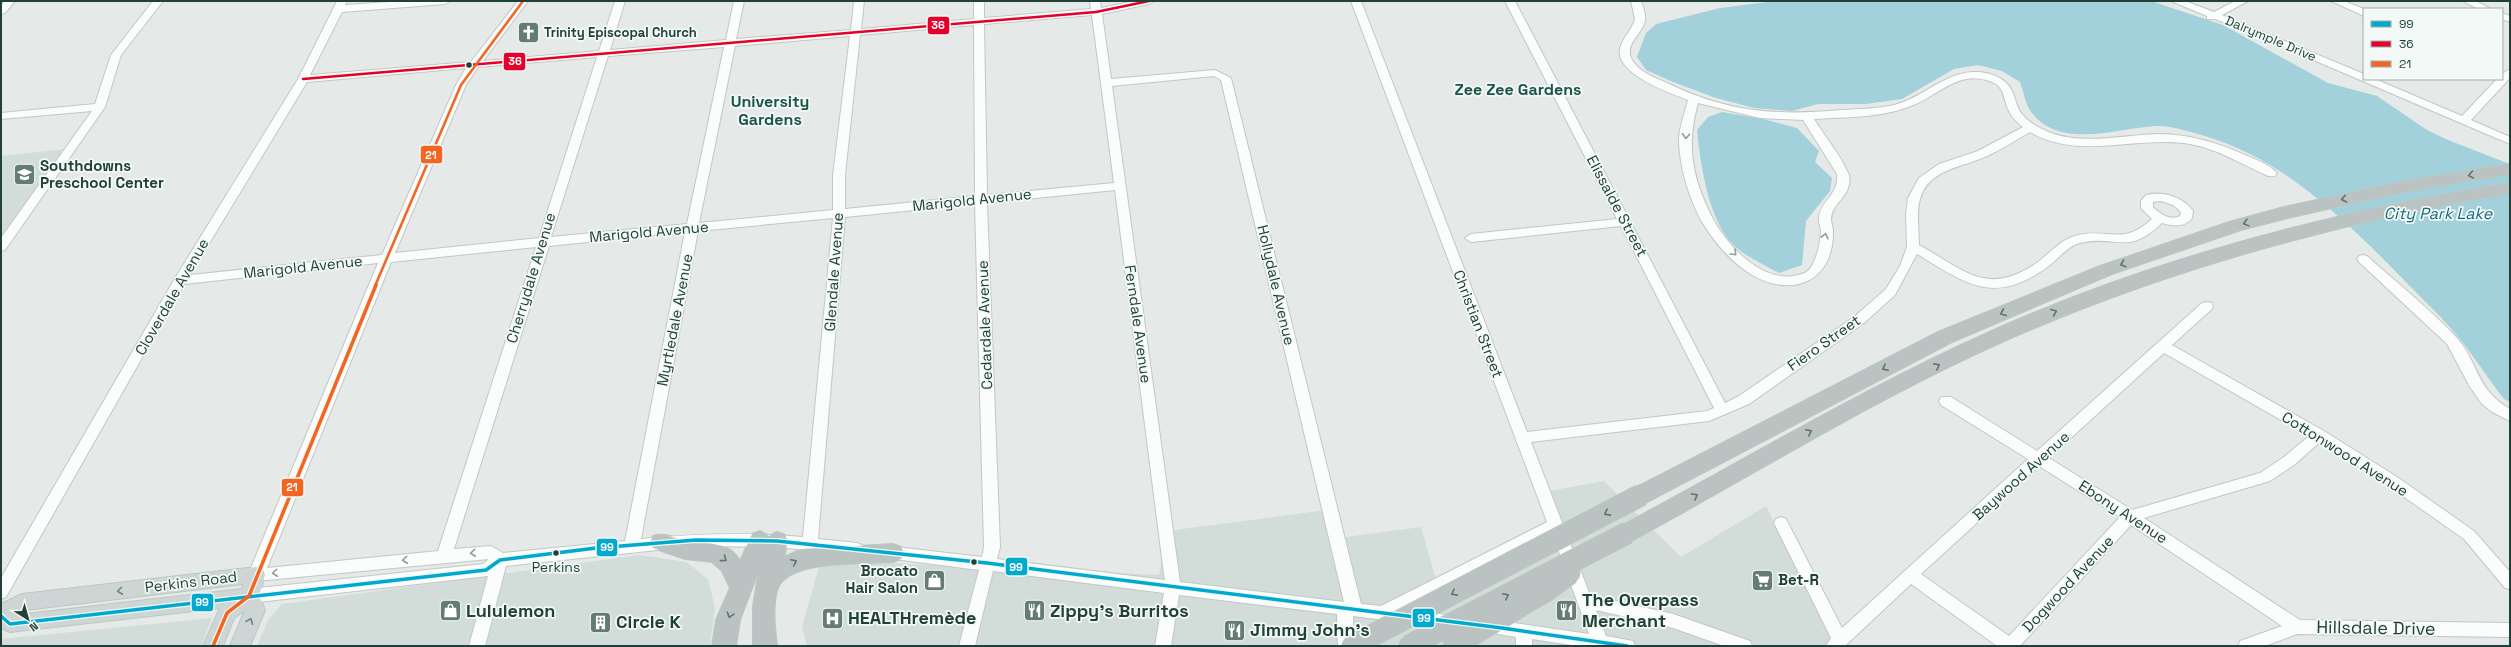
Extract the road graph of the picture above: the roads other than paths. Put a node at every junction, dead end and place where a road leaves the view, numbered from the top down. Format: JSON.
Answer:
{"nodes":[{"id":1,"x":10,"y":1,"type":"edge"},
{"id":2,"x":158,"y":1,"type":"edge"},
{"id":3,"x":445,"y":1,"type":"edge"},
{"id":4,"x":523,"y":1,"type":"edge"},
{"id":5,"x":620,"y":1,"type":"edge"},
{"id":6,"x":739,"y":1,"type":"edge"},
{"id":7,"x":859,"y":1,"type":"edge"},
{"id":8,"x":979,"y":1,"type":"edge"},
{"id":9,"x":1149,"y":1,"type":"edge"},
{"id":10,"x":1356,"y":1,"type":"edge"},
{"id":11,"x":1510,"y":1,"type":"edge"},
{"id":12,"x":1636,"y":1,"type":"edge"},
{"id":13,"x":2176,"y":1,"type":"edge"},
{"id":14,"x":2243,"y":1,"type":"edge"},
{"id":15,"x":2336,"y":1,"type":"edge"},
{"id":16,"x":2468,"y":1,"type":"edge"},
{"id":17,"x":340,"y":5,"type":"edge"},
{"id":18,"x":1096,"y":6,"type":"edge"},
{"id":19,"x":2484,"y":8,"type":"edge"},
{"id":20,"x":1,"y":11,"type":"edge"},
{"id":21,"x":2363,"y":12,"type":"edge"},
{"id":22,"x":2213,"y":16,"type":"junction"},
{"id":23,"x":979,"y":22,"type":"junction"},
{"id":24,"x":856,"y":32,"type":"junction"},
{"id":25,"x":731,"y":42,"type":"junction"},
{"id":26,"x":602,"y":54,"type":"junction"},
{"id":27,"x":474,"y":64,"type":"junction"},
{"id":28,"x":2363,"y":78,"type":"edge"},
{"id":29,"x":303,"y":79,"type":"junction"},
{"id":30,"x":2367,"y":80,"type":"edge"},
{"id":31,"x":2499,"y":80,"type":"edge"},
{"id":32,"x":1106,"y":83,"type":"junction"},
{"id":33,"x":1694,"y":98,"type":"junction"},
{"id":34,"x":100,"y":107,"type":"junction"},
{"id":35,"x":1,"y":116,"type":"edge"},
{"id":36,"x":1806,"y":117,"type":"junction"},
{"id":37,"x":2464,"y":121,"type":"junction"},
{"id":38,"x":2030,"y":127,"type":"junction"},
{"id":39,"x":2510,"y":141,"type":"edge"},
{"id":40,"x":2510,"y":169,"type":"edge"},
{"id":41,"x":2271,"y":173,"type":"dead end"},
{"id":42,"x":1119,"y":186,"type":"junction"},
{"id":43,"x":2510,"y":188,"type":"edge"},
{"id":44,"x":981,"y":198,"type":"junction"},
{"id":45,"x":839,"y":213,"type":"junction"},
{"id":46,"x":2160,"y":218,"type":"dead end"},
{"id":47,"x":1626,"y":222,"type":"junction"},
{"id":48,"x":692,"y":228,"type":"junction"},
{"id":49,"x":1471,"y":238,"type":"dead end"},
{"id":50,"x":542,"y":242,"type":"junction"},
{"id":51,"x":1,"y":247,"type":"edge"},
{"id":52,"x":1913,"y":247,"type":"junction"},
{"id":53,"x":387,"y":258,"type":"junction"},
{"id":54,"x":2363,"y":259,"type":"dead end"},
{"id":55,"x":180,"y":280,"type":"junction"},
{"id":56,"x":2207,"y":306,"type":"dead end"},
{"id":57,"x":2163,"y":346,"type":"junction"},
{"id":58,"x":1946,"y":401,"type":"dead end"},
{"id":59,"x":1722,"y":411,"type":"junction"},
{"id":60,"x":2510,"y":416,"type":"edge"},
{"id":61,"x":2319,"y":436,"type":"junction"},
{"id":62,"x":1523,"y":438,"type":"junction"},
{"id":63,"x":2040,"y":459,"type":"junction"},
{"id":64,"x":2130,"y":516,"type":"junction"},
{"id":65,"x":1782,"y":523,"type":"dead end"},
{"id":66,"x":1556,"y":524,"type":"junction"},
{"id":67,"x":1627,"y":533,"type":"junction"},
{"id":68,"x":769,"y":540,"type":"junction"},
{"id":69,"x":661,"y":542,"type":"junction"},
{"id":70,"x":810,"y":544,"type":"junction"},
{"id":71,"x":632,"y":545,"type":"junction"},
{"id":72,"x":893,"y":553,"type":"junction"},
{"id":73,"x":444,"y":556,"type":"junction"},
{"id":74,"x":500,"y":560,"type":"junction"},
{"id":75,"x":988,"y":564,"type":"junction"},
{"id":76,"x":256,"y":575,"type":"junction"},
{"id":77,"x":1910,"y":575,"type":"junction"},
{"id":78,"x":2510,"y":583,"type":"edge"},
{"id":79,"x":740,"y":586,"type":"junction"},
{"id":80,"x":1172,"y":587,"type":"junction"},
{"id":81,"x":766,"y":588,"type":"junction"},
{"id":82,"x":1,"y":592,"type":"edge"},
{"id":83,"x":249,"y":596,"type":"junction"},
{"id":84,"x":1586,"y":601,"type":"junction"},
{"id":85,"x":1349,"y":609,"type":"junction"},
{"id":86,"x":1383,"y":613,"type":"junction"},
{"id":87,"x":1,"y":615,"type":"edge"},
{"id":88,"x":2297,"y":627,"type":"junction"},
{"id":89,"x":1502,"y":628,"type":"junction"},
{"id":90,"x":2510,"y":630,"type":"edge"},
{"id":91,"x":1524,"y":638,"type":"edge"},
{"id":92,"x":1837,"y":643,"type":"edge"},
{"id":93,"x":1602,"y":644,"type":"edge"},
{"id":94,"x":213,"y":646,"type":"edge"},
{"id":95,"x":240,"y":646,"type":"edge"},
{"id":96,"x":477,"y":646,"type":"edge"},
{"id":97,"x":724,"y":646,"type":"edge"},
{"id":98,"x":765,"y":646,"type":"edge"},
{"id":99,"x":967,"y":646,"type":"edge"},
{"id":100,"x":1163,"y":646,"type":"edge"},
{"id":101,"x":1346,"y":646,"type":"edge"},
{"id":102,"x":1352,"y":646,"type":"edge"},
{"id":103,"x":1409,"y":646,"type":"edge"},
{"id":104,"x":1453,"y":646,"type":"edge"},
{"id":105,"x":1474,"y":646,"type":"edge"},
{"id":106,"x":1627,"y":646,"type":"edge"},
{"id":107,"x":1744,"y":646,"type":"edge"},
{"id":108,"x":2010,"y":646,"type":"edge"},
{"id":109,"x":2246,"y":646,"type":"edge"}],
"edges":[{"from":1,"to":20,"type":"street"},
{"from":2,"to":34,"type":"street"},
{"from":3,"to":17,"type":"street"},
{"from":4,"to":27,"type":"street"},
{"from":5,"to":26,"type":"street","name":"Cherrydale Avenue"},
{"from":6,"to":25,"type":"street","name":"Myrtledale Avenue"},
{"from":7,"to":24,"type":"street","name":"Glendale Avenue"},
{"from":8,"to":23,"type":"street","name":"Cedardale Avenue"},
{"from":9,"to":18,"type":"street"},
{"from":10,"to":62,"type":"street","name":"Christian Street"},
{"from":11,"to":47,"type":"street","name":"Elissalde Street"},
{"from":12,"to":33,"type":"street"},
{"from":13,"to":22,"type":"street","name":"Dalrymple Drive"},
{"from":14,"to":22,"type":"street"},
{"from":15,"to":21,"type":"street"},
{"from":16,"to":19,"type":"street"},
{"from":17,"to":29,"type":"street","name":"Cloverdale Avenue"},
{"from":18,"to":23,"type":"street"},
{"from":18,"to":32,"type":"street","name":"Ferndale Avenue"},
{"from":22,"to":28,"type":"street","name":"Dalrymple Drive"},
{"from":23,"to":24,"type":"street"},
{"from":23,"to":44,"type":"street","name":"Cedardale Avenue"},
{"from":24,"to":25,"type":"street"},
{"from":24,"to":45,"type":"street","name":"Glendale Avenue"},
{"from":25,"to":26,"type":"street"},
{"from":25,"to":48,"type":"street","name":"Myrtledale Avenue"},
{"from":26,"to":27,"type":"street"},
{"from":26,"to":50,"type":"street","name":"Cherrydale Avenue"},
{"from":27,"to":29,"type":"street"},
{"from":27,"to":53,"type":"street"},
{"from":29,"to":55,"type":"street","name":"Cloverdale Avenue"},
{"from":30,"to":37,"type":"street","name":"Dalrymple Drive"},
{"from":31,"to":37,"type":"street"},
{"from":32,"to":42,"type":"street","name":"Ferndale Avenue"},
{"from":32,"to":85,"type":"street","name":"Hollydale Avenue"},
{"from":33,"to":36,"type":"street"},
{"from":33,"to":36,"type":"street","one_way":true},
{"from":34,"to":35,"type":"street"},
{"from":34,"to":51,"type":"street"},
{"from":36,"to":38,"type":"street"},
{"from":37,"to":39,"type":"street","name":"Dalrymple Drive"},
{"from":38,"to":41,"type":"street"},
{"from":38,"to":52,"type":"street","name":"Fiero Street"},
{"from":40,"to":102,"type":"highway","one_way":true,"bridge":true},
{"from":42,"to":44,"type":"street","name":"Marigold Avenue"},
{"from":42,"to":80,"type":"street","name":"Ferndale Avenue"},
{"from":67,"to":43,"type":"highway","one_way":true},
{"from":44,"to":45,"type":"street","name":"Marigold Avenue"},
{"from":44,"to":75,"type":"street","name":"Cedardale Avenue"},
{"from":45,"to":48,"type":"street","name":"Marigold Avenue"},
{"from":45,"to":70,"type":"street","name":"Glendale Avenue"},
{"from":46,"to":52,"type":"street"},
{"from":47,"to":49,"type":"street"},
{"from":47,"to":59,"type":"street","name":"Elissalde Street"},
{"from":48,"to":50,"type":"street","name":"Marigold Avenue"},
{"from":48,"to":71,"type":"street","name":"Myrtledale Avenue"},
{"from":50,"to":53,"type":"street","name":"Marigold Avenue"},
{"from":50,"to":73,"type":"street","name":"Cherrydale Avenue"},
{"from":52,"to":59,"type":"street","name":"Fiero Street"},
{"from":53,"to":55,"type":"street","name":"Marigold Avenue"},
{"from":53,"to":76,"type":"street"},
{"from":54,"to":60,"type":"street"},
{"from":55,"to":82,"type":"street","name":"Cloverdale Avenue"},
{"from":56,"to":57,"type":"street","name":"Baywood Avenue"},
{"from":57,"to":61,"type":"street","name":"Cottonwood Avenue"},
{"from":57,"to":63,"type":"street","name":"Baywood Avenue"},
{"from":58,"to":63,"type":"street","name":"Ebony Avenue"},
{"from":59,"to":62,"type":"street","name":"Fiero Street"},
{"from":61,"to":64,"type":"street","name":"Dogwood Avenue"},
{"from":61,"to":78,"type":"street","name":"Cottonwood Avenue"},
{"from":62,"to":66,"type":"street","name":"Christian Street"},
{"from":63,"to":64,"type":"street","name":"Ebony Avenue"},
{"from":63,"to":77,"type":"street","name":"Baywood Avenue"},
{"from":64,"to":88,"type":"street","name":"Ebony Avenue"},
{"from":64,"to":108,"type":"street","name":"Dogwood Avenue"},
{"from":65,"to":92,"type":"street"},
{"from":66,"to":84,"type":"street","name":"Christian Street"},
{"from":66,"to":86,"type":"street"},
{"from":103,"to":67,"type":"highway","one_way":true,"bridge":true},
{"from":67,"to":104,"type":"highway","bridge":true},
{"from":68,"to":69,"type":"street","name":"Perkins Road"},
{"from":68,"to":70,"type":"street","name":"Perkins Road"},
{"from":68,"to":79,"type":"highway"},
{"from":68,"to":81,"type":"highway"},
{"from":69,"to":71,"type":"street","name":"Perkins Road"},
{"from":69,"to":79,"type":"highway","one_way":true},
{"from":70,"to":72,"type":"street","name":"Perkins Road"},
{"from":71,"to":74,"type":"street","name":"Perkins Road"},
{"from":72,"to":75,"type":"street","name":"Perkins Road"},
{"from":81,"to":72,"type":"highway","one_way":true},
{"from":74,"to":73,"type":"street","name":"Perkins Road","one_way":true},
{"from":73,"to":76,"type":"street","name":"Perkins Road","one_way":true},
{"from":74,"to":83,"type":"street","name":"Perkins Road"},
{"from":74,"to":96,"type":"street"},
{"from":75,"to":80,"type":"street","name":"Perkins Road"},
{"from":75,"to":99,"type":"street","name":"Cedardale Avenue"},
{"from":76,"to":83,"type":"main road"},
{"from":76,"to":87,"type":"main road","name":"Perkins Road","one_way":true},
{"from":77,"to":92,"type":"street","name":"Baywood Avenue"},
{"from":77,"to":108,"type":"street"},
{"from":79,"to":97,"type":"highway","one_way":true},
{"from":80,"to":85,"type":"street","name":"Perkins Road"},
{"from":80,"to":100,"type":"street","name":"Ferndale Avenue"},
{"from":81,"to":98,"type":"highway"},
{"from":83,"to":87,"type":"main road","name":"Perkins Road"},
{"from":83,"to":94,"type":"main road"},
{"from":95,"to":83,"type":"main road","one_way":true},
{"from":84,"to":93,"type":"street","name":"Christian Street"},
{"from":84,"to":107,"type":"street"},
{"from":85,"to":86,"type":"street","name":"Perkins Road"},
{"from":85,"to":101,"type":"street","name":"Hollydale Avenue"},
{"from":86,"to":89,"type":"street","name":"Perkins Road"},
{"from":88,"to":90,"type":"street","name":"Hillsdale Drive"},
{"from":88,"to":109,"type":"street","name":"Hillsdale Drive"},
{"from":89,"to":91,"type":"street","name":"Perkins Road"},
{"from":89,"to":105,"type":"street"},
{"from":91,"to":93,"type":"street","name":"Perkins Road"},
{"from":93,"to":106,"type":"street","name":"Perkins Road"}]}
